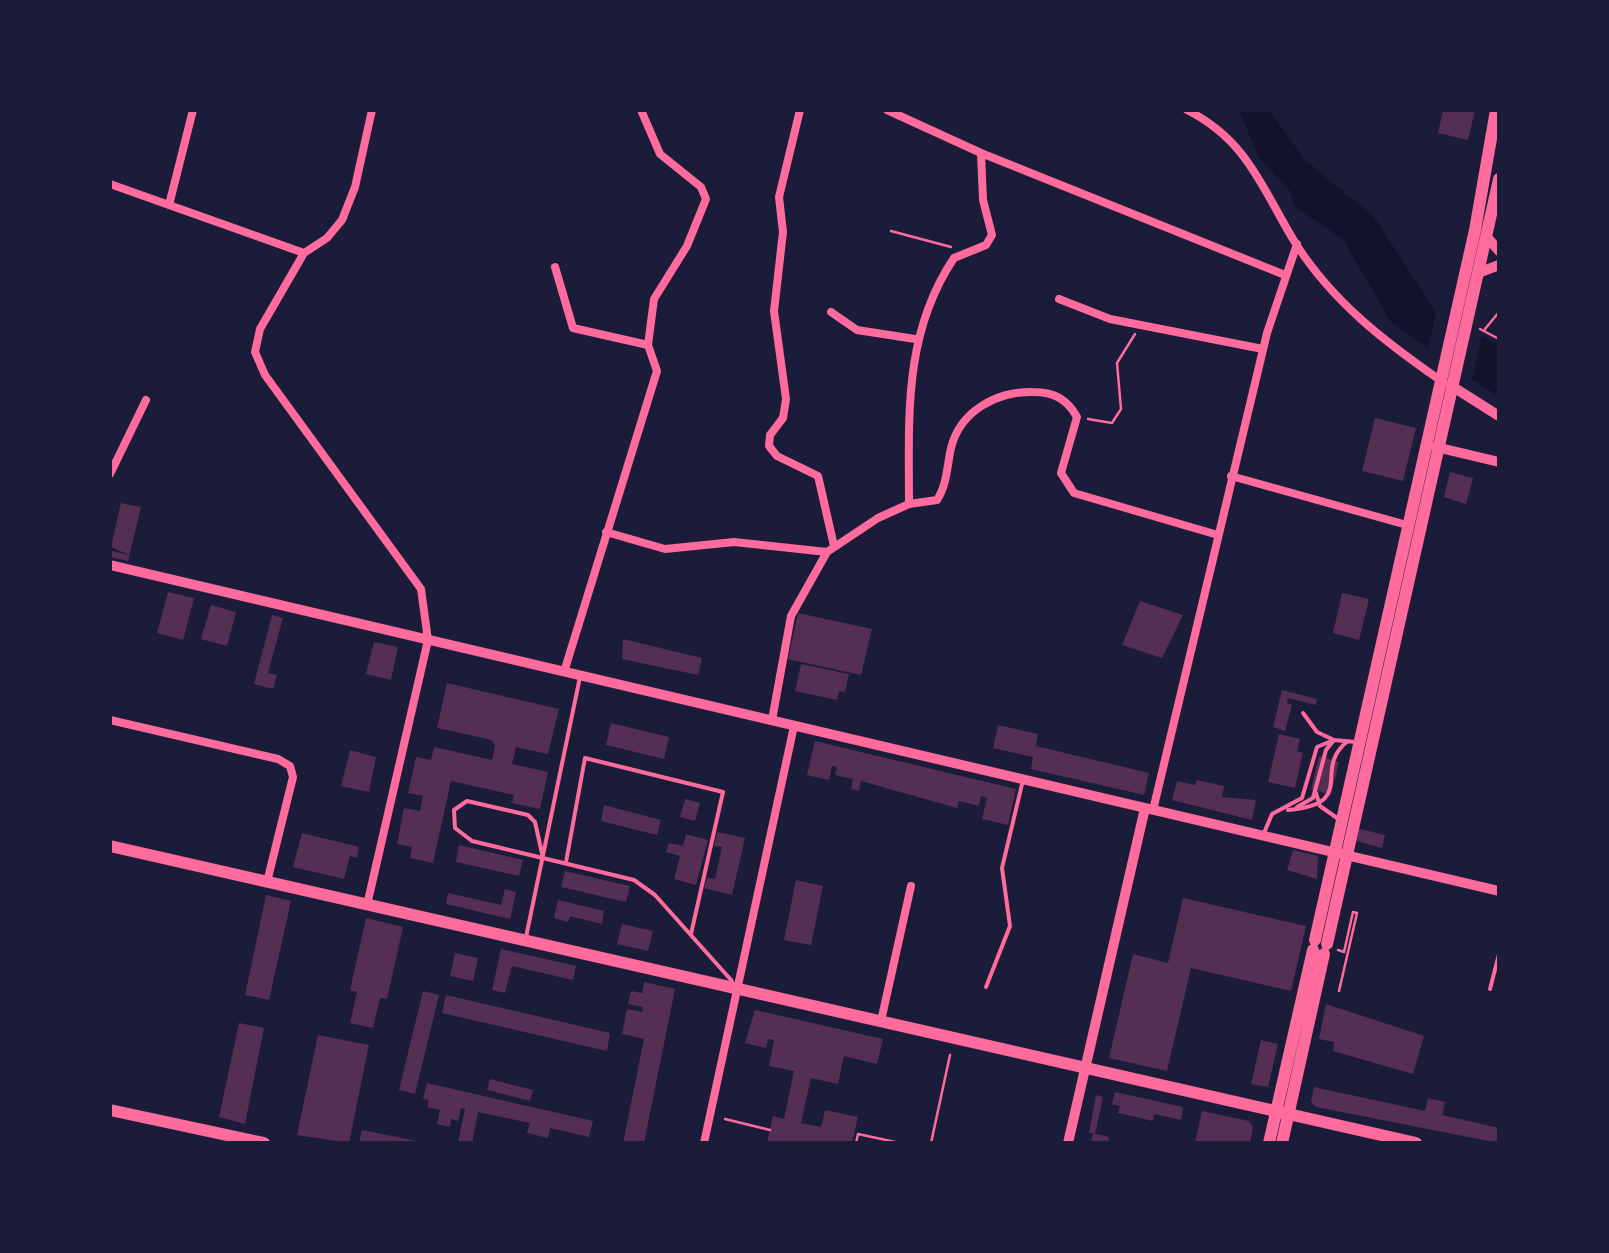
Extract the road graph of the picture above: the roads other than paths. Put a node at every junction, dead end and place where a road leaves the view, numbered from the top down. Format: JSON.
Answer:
{"nodes":[{"id":1,"x":193,"y":110,"type":"edge"},
{"id":2,"x":372,"y":110,"type":"edge"},
{"id":3,"x":641,"y":110,"type":"edge"},
{"id":4,"x":800,"y":110,"type":"edge"},
{"id":5,"x":886,"y":110,"type":"edge"},
{"id":6,"x":1187,"y":110,"type":"edge"},
{"id":7,"x":1496,"y":110,"type":"edge"},
{"id":8,"x":981,"y":153,"type":"junction"},
{"id":9,"x":1499,"y":180,"type":"edge"},
{"id":10,"x":110,"y":184,"type":"edge"},
{"id":11,"x":169,"y":205,"type":"junction"},
{"id":12,"x":1486,"y":236,"type":"junction"},
{"id":13,"x":1296,"y":244,"type":"junction"},
{"id":14,"x":1499,"y":251,"type":"edge"},
{"id":15,"x":304,"y":253,"type":"junction"},
{"id":16,"x":1499,"y":265,"type":"edge"},
{"id":17,"x":555,"y":267,"type":"dead end"},
{"id":18,"x":1478,"y":273,"type":"junction"},
{"id":19,"x":1285,"y":274,"type":"junction"},
{"id":20,"x":1059,"y":300,"type":"dead end"},
{"id":21,"x":832,"y":312,"type":"dead end"},
{"id":22,"x":1461,"y":316,"type":"junction"},
{"id":23,"x":915,"y":339,"type":"junction"},
{"id":24,"x":648,"y":345,"type":"junction"},
{"id":25,"x":1263,"y":349,"type":"junction"},
{"id":26,"x":1446,"y":379,"type":"junction"},
{"id":27,"x":146,"y":400,"type":"dead end"},
{"id":28,"x":1499,"y":416,"type":"edge"},
{"id":29,"x":1436,"y":447,"type":"junction"},
{"id":30,"x":1499,"y":462,"type":"edge"},
{"id":31,"x":110,"y":474,"type":"edge"},
{"id":32,"x":1231,"y":476,"type":"junction"},
{"id":33,"x":909,"y":504,"type":"junction"},
{"id":34,"x":1407,"y":526,"type":"junction"},
{"id":35,"x":606,"y":532,"type":"junction"},
{"id":36,"x":1218,"y":536,"type":"junction"},
{"id":37,"x":831,"y":549,"type":"junction"},
{"id":38,"x":110,"y":565,"type":"edge"},
{"id":39,"x":428,"y":640,"type":"junction"},
{"id":40,"x":564,"y":672,"type":"junction"},
{"id":41,"x":580,"y":675,"type":"junction"},
{"id":42,"x":1303,"y":714,"type":"dead end"},
{"id":43,"x":110,"y":720,"type":"edge"},
{"id":44,"x":772,"y":720,"type":"junction"},
{"id":45,"x":794,"y":726,"type":"junction"},
{"id":46,"x":1334,"y":740,"type":"junction"},
{"id":47,"x":1359,"y":743,"type":"junction"},
{"id":48,"x":1023,"y":779,"type":"junction"},
{"id":49,"x":1316,"y":793,"type":"junction"},
{"id":50,"x":1320,"y":806,"type":"junction"},
{"id":51,"x":1149,"y":809,"type":"junction"},
{"id":52,"x":1292,"y":809,"type":"junction"},
{"id":53,"x":1278,"y":811,"type":"junction"},
{"id":54,"x":1348,"y":820,"type":"junction"},
{"id":55,"x":1264,"y":836,"type":"junction"},
{"id":56,"x":110,"y":846,"type":"edge"},
{"id":57,"x":1340,"y":854,"type":"junction"},
{"id":58,"x":542,"y":858,"type":"junction"},
{"id":59,"x":566,"y":862,"type":"junction"},
{"id":60,"x":267,"y":882,"type":"junction"},
{"id":61,"x":911,"y":886,"type":"dead end"},
{"id":62,"x":1499,"y":891,"type":"edge"},
{"id":63,"x":367,"y":905,"type":"junction"},
{"id":64,"x":691,"y":934,"type":"junction"},
{"id":65,"x":526,"y":941,"type":"junction"},
{"id":66,"x":1499,"y":954,"type":"edge"},
{"id":67,"x":986,"y":988,"type":"dead end"},
{"id":68,"x":736,"y":990,"type":"junction"},
{"id":69,"x":1490,"y":990,"type":"dead end"},
{"id":70,"x":880,"y":1021,"type":"junction"},
{"id":71,"x":1084,"y":1068,"type":"junction"},
{"id":72,"x":110,"y":1110,"type":"edge"},
{"id":73,"x":1282,"y":1113,"type":"junction"},
{"id":74,"x":201,"y":1136,"type":"edge"},
{"id":75,"x":222,"y":1139,"type":"edge"},
{"id":76,"x":264,"y":1143,"type":"edge"},
{"id":77,"x":704,"y":1143,"type":"edge"},
{"id":78,"x":1068,"y":1143,"type":"edge"},
{"id":79,"x":1270,"y":1143,"type":"edge"},
{"id":80,"x":1282,"y":1143,"type":"edge"},
{"id":81,"x":1416,"y":1143,"type":"edge"}],
"edges":[{"from":1,"to":11,"type":"street"},
{"from":2,"to":15,"type":"street"},
{"from":3,"to":24,"type":"street"},
{"from":4,"to":37,"type":"street"},
{"from":5,"to":8,"type":"street"},
{"from":6,"to":13,"type":"street"},
{"from":7,"to":22,"type":"main road"},
{"from":8,"to":19,"type":"street"},
{"from":8,"to":23,"type":"street"},
{"from":9,"to":12,"type":"main road"},
{"from":10,"to":11,"type":"street"},
{"from":11,"to":15,"type":"street"},
{"from":12,"to":14,"type":"street"},
{"from":12,"to":18,"type":"main road"},
{"from":13,"to":19,"type":"street"},
{"from":13,"to":26,"type":"street"},
{"from":15,"to":39,"type":"street"},
{"from":16,"to":18,"type":"street"},
{"from":17,"to":24,"type":"street"},
{"from":18,"to":22,"type":"main road"},
{"from":19,"to":25,"type":"street"},
{"from":20,"to":25,"type":"street"},
{"from":21,"to":23,"type":"street"},
{"from":22,"to":26,"type":"main road"},
{"from":23,"to":33,"type":"street"},
{"from":24,"to":35,"type":"street"},
{"from":25,"to":32,"type":"street"},
{"from":26,"to":28,"type":"street"},
{"from":26,"to":29,"type":"main road"},
{"from":26,"to":34,"type":"main road"},
{"from":27,"to":31,"type":"street"},
{"from":29,"to":30,"type":"street"},
{"from":29,"to":47,"type":"main road"},
{"from":32,"to":34,"type":"street"},
{"from":32,"to":36,"type":"street"},
{"from":33,"to":36,"type":"street"},
{"from":33,"to":37,"type":"street"},
{"from":34,"to":47,"type":"main road"},
{"from":35,"to":37,"type":"street"},
{"from":35,"to":40,"type":"street"},
{"from":36,"to":51,"type":"street"},
{"from":37,"to":44,"type":"street"},
{"from":38,"to":39,"type":"street"},
{"from":39,"to":40,"type":"street"},
{"from":39,"to":63,"type":"street"},
{"from":40,"to":41,"type":"street"},
{"from":41,"to":44,"type":"street"},
{"from":41,"to":58,"type":"lane"},
{"from":42,"to":46,"type":"lane"},
{"from":43,"to":60,"type":"street"},
{"from":44,"to":45,"type":"street"},
{"from":45,"to":48,"type":"street"},
{"from":45,"to":68,"type":"street"},
{"from":46,"to":47,"type":"lane"},
{"from":46,"to":49,"type":"lane"},
{"from":46,"to":53,"type":"lane"},
{"from":47,"to":50,"type":"lane"},
{"from":47,"to":54,"type":"main road"},
{"from":48,"to":51,"type":"street"},
{"from":48,"to":67,"type":"lane"},
{"from":49,"to":50,"type":"lane"},
{"from":49,"to":52,"type":"lane"},
{"from":50,"to":52,"type":"lane"},
{"from":50,"to":54,"type":"lane"},
{"from":51,"to":55,"type":"street"},
{"from":51,"to":71,"type":"street"},
{"from":52,"to":53,"type":"lane"},
{"from":53,"to":55,"type":"lane"},
{"from":54,"to":57,"type":"main road"},
{"from":55,"to":57,"type":"street"},
{"from":56,"to":60,"type":"main road"},
{"from":57,"to":62,"type":"street"},
{"from":57,"to":73,"type":"main road"},
{"from":58,"to":58,"type":"lane"},
{"from":58,"to":59,"type":"lane"},
{"from":58,"to":65,"type":"lane"},
{"from":59,"to":64,"type":"lane"},
{"from":59,"to":64,"type":"lane"},
{"from":60,"to":63,"type":"main road"},
{"from":61,"to":70,"type":"street"},
{"from":63,"to":65,"type":"main road"},
{"from":64,"to":68,"type":"lane"},
{"from":65,"to":68,"type":"main road"},
{"from":66,"to":69,"type":"lane"},
{"from":68,"to":70,"type":"main road"},
{"from":68,"to":77,"type":"street"},
{"from":70,"to":71,"type":"main road"},
{"from":71,"to":73,"type":"main road"},
{"from":71,"to":78,"type":"street"},
{"from":72,"to":74,"type":"main road"},
{"from":73,"to":79,"type":"main road"},
{"from":73,"to":80,"type":"main road"},
{"from":73,"to":81,"type":"main road"},
{"from":74,"to":75,"type":"main road"},
{"from":75,"to":76,"type":"main road"}]}
